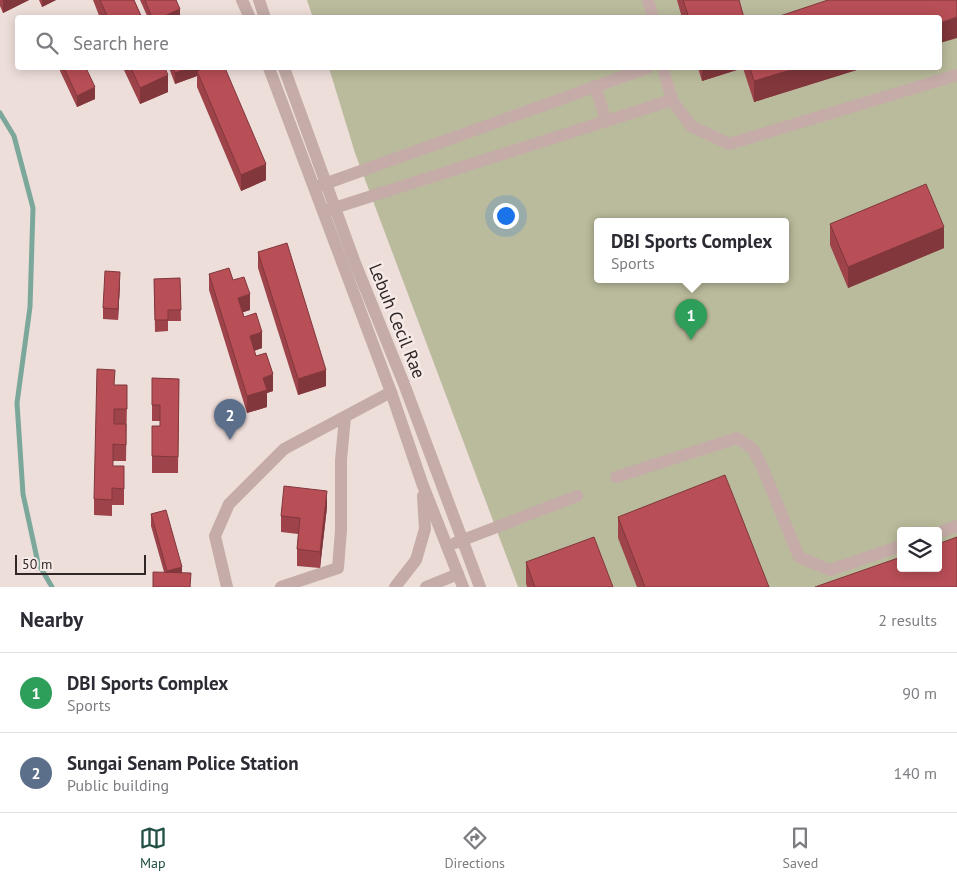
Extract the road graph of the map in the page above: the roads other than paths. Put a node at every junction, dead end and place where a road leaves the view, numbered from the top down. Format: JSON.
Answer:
{"nodes":[{"id":1,"x":242,"y":0,"type":"edge"},
{"id":2,"x":259,"y":0,"type":"edge"},
{"id":3,"x":648,"y":0,"type":"edge"},
{"id":4,"x":249,"y":15,"type":"edge"},
{"id":5,"x":264,"y":15,"type":"edge"},
{"id":6,"x":652,"y":15,"type":"edge"},
{"id":7,"x":270,"y":70,"type":"edge"},
{"id":8,"x":285,"y":70,"type":"edge"},
{"id":9,"x":641,"y":70,"type":"edge"},
{"id":10,"x":664,"y":70,"type":"edge"},
{"id":11,"x":957,"y":75,"type":"edge"},
{"id":12,"x":595,"y":86,"type":"junction"},
{"id":13,"x":672,"y":100,"type":"junction"},
{"id":14,"x":606,"y":121,"type":"junction"},
{"id":15,"x":321,"y":186,"type":"junction"},
{"id":16,"x":336,"y":208,"type":"junction"},
{"id":17,"x":324,"y":212,"type":"junction"},
{"id":18,"x":392,"y":392,"type":"junction"},
{"id":19,"x":345,"y":417,"type":"junction"},
{"id":20,"x":616,"y":477,"type":"dead end"},
{"id":21,"x":422,"y":483,"type":"junction"},
{"id":22,"x":577,"y":496,"type":"dead end"},
{"id":23,"x":957,"y":526,"type":"edge"},
{"id":24,"x":942,"y":532,"type":"edge"},
{"id":25,"x":459,"y":542,"type":"junction"},
{"id":26,"x":897,"y":547,"type":"edge"},
{"id":27,"x":464,"y":584,"type":"edge"},
{"id":28,"x":227,"y":587,"type":"edge"},
{"id":29,"x":281,"y":587,"type":"edge"},
{"id":30,"x":395,"y":587,"type":"edge"},
{"id":31,"x":426,"y":587,"type":"edge"},
{"id":32,"x":480,"y":587,"type":"edge"}],
"edges":[{"from":1,"to":4,"type":"street"},
{"from":2,"to":5,"type":"street"},
{"from":3,"to":6,"type":"street"},
{"from":7,"to":15,"type":"street","name":"Lebuh Cecil Rae"},
{"from":8,"to":15,"type":"street","name":"Lebuh Cecil Rae"},
{"from":9,"to":12,"type":"street"},
{"from":10,"to":13,"type":"street"},
{"from":11,"to":13,"type":"street"},
{"from":12,"to":14,"type":"street"},
{"from":12,"to":15,"type":"street"},
{"from":13,"to":14,"type":"street"},
{"from":14,"to":16,"type":"street"},
{"from":15,"to":16,"type":"street","name":"Lebuh Cecil Rae"},
{"from":15,"to":17,"type":"street","name":"Lebuh Cecil Rae"},
{"from":16,"to":17,"type":"street"},
{"from":16,"to":25,"type":"street","name":"Lebuh Cecil Rae"},
{"from":17,"to":18,"type":"street","name":"Lebuh Cecil Rae"},
{"from":18,"to":19,"type":"street"},
{"from":18,"to":21,"type":"street","name":"Lebuh Cecil Rae"},
{"from":19,"to":28,"type":"street"},
{"from":19,"to":29,"type":"street"},
{"from":20,"to":26,"type":"street"},
{"from":21,"to":27,"type":"street","name":"Lebuh Cecil Rae"},
{"from":21,"to":30,"type":"street"},
{"from":22,"to":25,"type":"street"},
{"from":23,"to":24,"type":"street"},
{"from":25,"to":27,"type":"street"},
{"from":25,"to":32,"type":"street"},
{"from":27,"to":31,"type":"street"}]}
